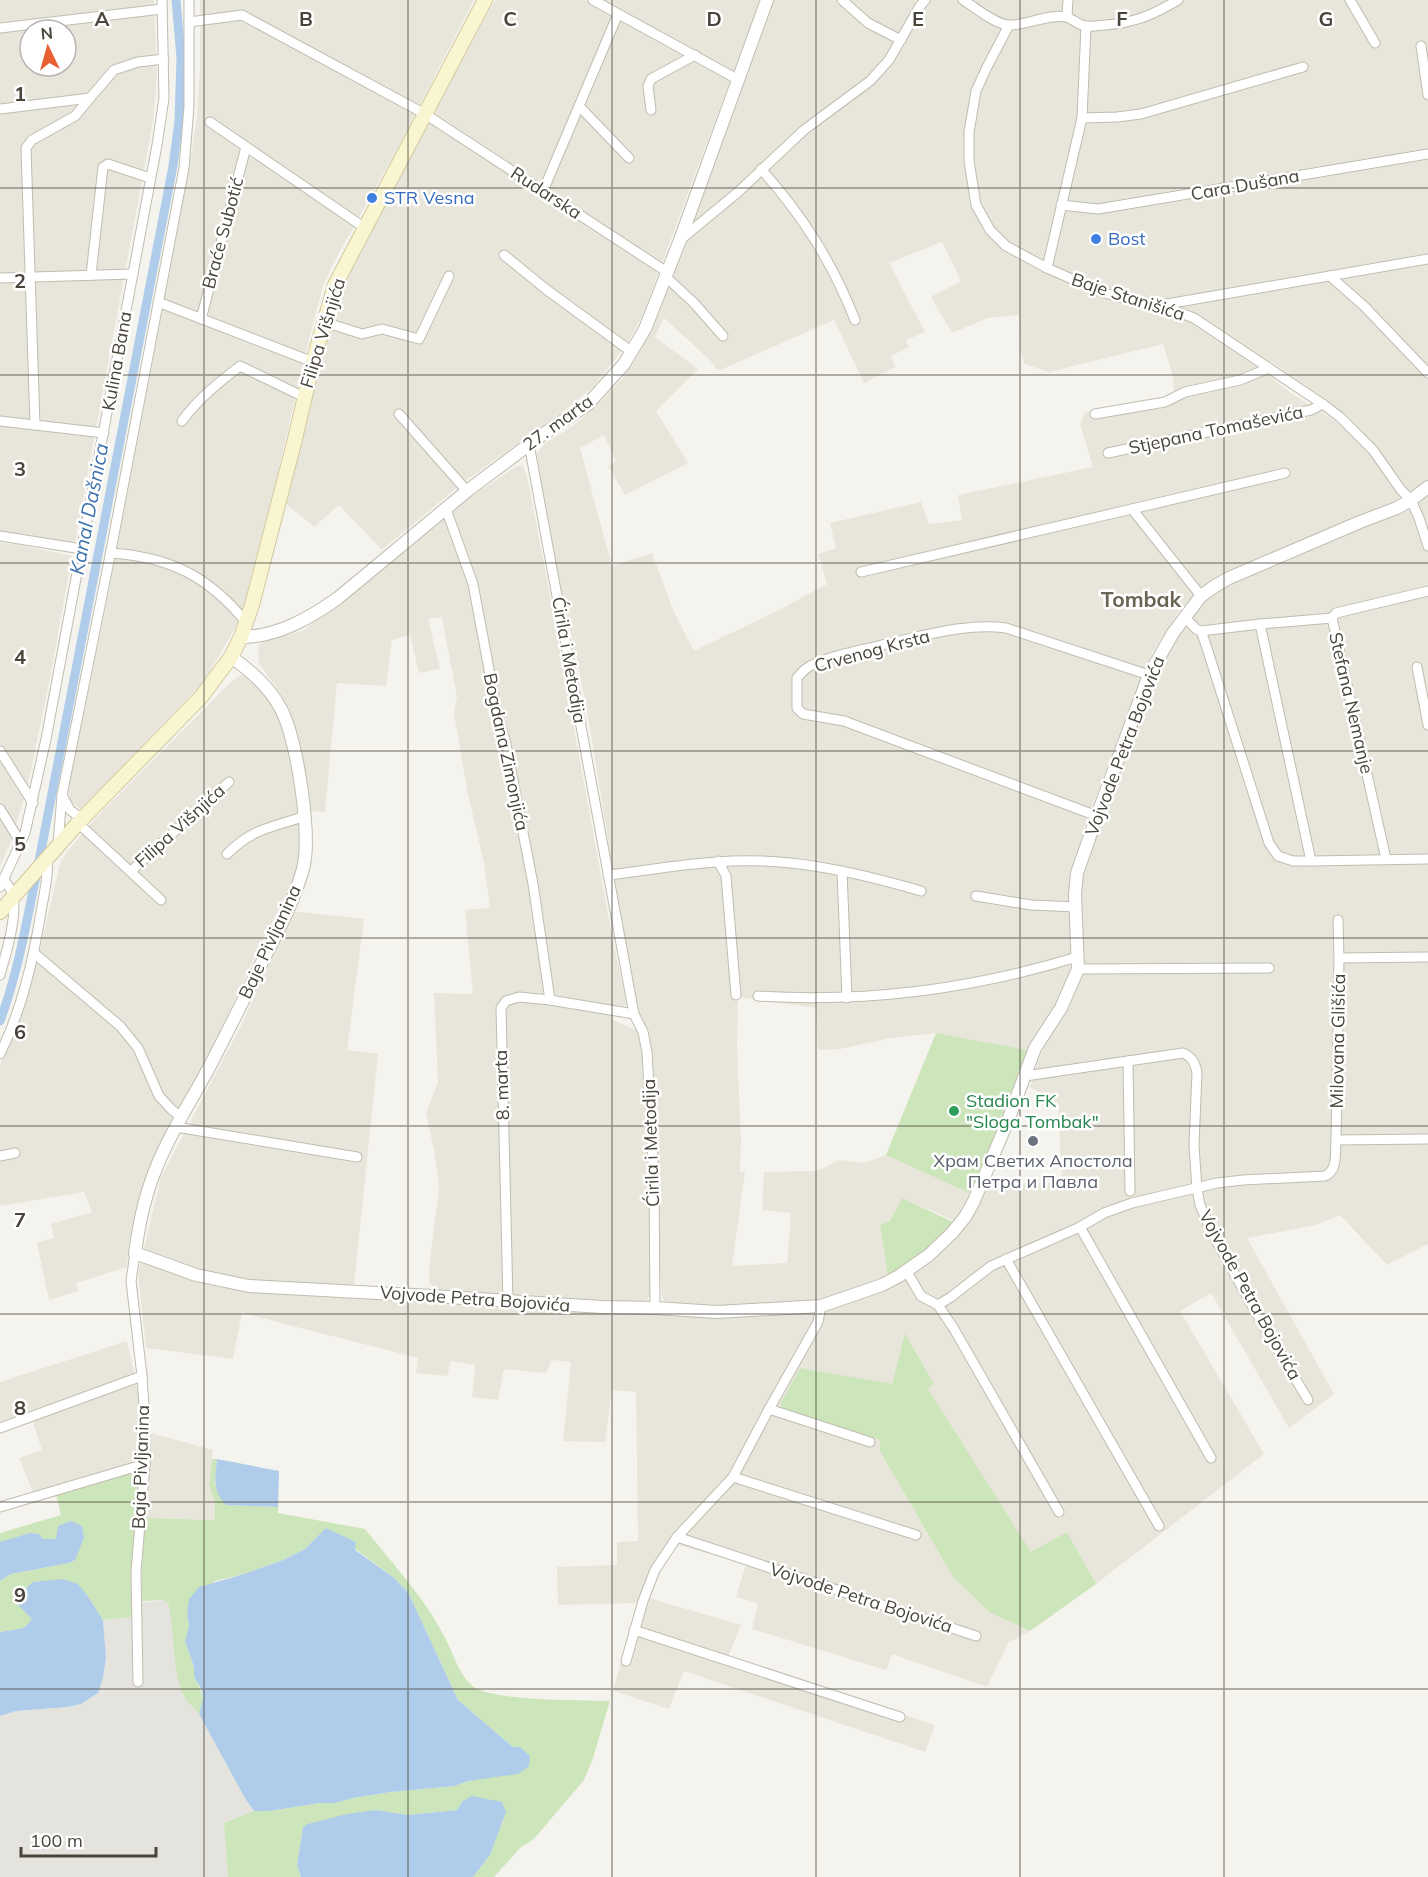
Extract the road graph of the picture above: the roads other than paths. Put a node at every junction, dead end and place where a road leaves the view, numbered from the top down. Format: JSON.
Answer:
{"nodes":[{"id":1,"x":189,"y":0,"type":"edge"},
{"id":2,"x":593,"y":0,"type":"edge"},
{"id":3,"x":767,"y":0,"type":"edge"},
{"id":4,"x":842,"y":0,"type":"edge"},
{"id":5,"x":926,"y":0,"type":"edge"},
{"id":6,"x":963,"y":0,"type":"edge"},
{"id":7,"x":1068,"y":0,"type":"edge"},
{"id":8,"x":1176,"y":0,"type":"edge"},
{"id":9,"x":1350,"y":0,"type":"edge"},
{"id":10,"x":481,"y":1,"type":"edge"},
{"id":11,"x":162,"y":4,"type":"edge"},
{"id":12,"x":618,"y":14,"type":"junction"},
{"id":13,"x":1066,"y":17,"type":"junction"},
{"id":14,"x":189,"y":22,"type":"junction"},
{"id":15,"x":1009,"y":25,"type":"junction"},
{"id":16,"x":1086,"y":27,"type":"junction"},
{"id":17,"x":0,"y":28,"type":"edge"},
{"id":18,"x":901,"y":40,"type":"junction"},
{"id":19,"x":1375,"y":43,"type":"dead end"},
{"id":20,"x":1421,"y":46,"type":"dead end"},
{"id":21,"x":694,"y":55,"type":"junction"},
{"id":22,"x":164,"y":59,"type":"junction"},
{"id":23,"x":1303,"y":67,"type":"dead end"},
{"id":24,"x":737,"y":79,"type":"junction"},
{"id":25,"x":1428,"y":95,"type":"edge"},
{"id":26,"x":90,"y":98,"type":"junction"},
{"id":27,"x":579,"y":106,"type":"junction"},
{"id":28,"x":0,"y":109,"type":"edge"},
{"id":29,"x":651,"y":110,"type":"dead end"},
{"id":30,"x":426,"y":114,"type":"junction"},
{"id":31,"x":1082,"y":118,"type":"junction"},
{"id":32,"x":210,"y":122,"type":"dead end"},
{"id":33,"x":246,"y":147,"type":"junction"},
{"id":34,"x":1428,"y":154,"type":"edge"},
{"id":35,"x":628,"y":158,"type":"dead end"},
{"id":36,"x":761,"y":169,"type":"junction"},
{"id":37,"x":150,"y":178,"type":"junction"},
{"id":38,"x":543,"y":191,"type":"junction"},
{"id":39,"x":1061,"y":206,"type":"junction"},
{"id":40,"x":365,"y":228,"type":"junction"},
{"id":41,"x":680,"y":240,"type":"junction"},
{"id":42,"x":504,"y":255,"type":"dead end"},
{"id":43,"x":1428,"y":259,"type":"edge"},
{"id":44,"x":1047,"y":268,"type":"junction"},
{"id":45,"x":133,"y":274,"type":"junction"},
{"id":46,"x":92,"y":275,"type":"junction"},
{"id":47,"x":666,"y":275,"type":"junction"},
{"id":48,"x":449,"y":276,"type":"dead end"},
{"id":49,"x":1330,"y":276,"type":"junction"},
{"id":50,"x":29,"y":277,"type":"junction"},
{"id":51,"x":0,"y":278,"type":"edge"},
{"id":52,"x":158,"y":302,"type":"junction"},
{"id":53,"x":1159,"y":305,"type":"junction"},
{"id":54,"x":201,"y":319,"type":"junction"},
{"id":55,"x":855,"y":320,"type":"dead end"},
{"id":56,"x":324,"y":322,"type":"junction"},
{"id":57,"x":723,"y":336,"type":"dead end"},
{"id":58,"x":632,"y":352,"type":"junction"},
{"id":59,"x":313,"y":362,"type":"junction"},
{"id":60,"x":1269,"y":368,"type":"junction"},
{"id":61,"x":1428,"y":373,"type":"edge"},
{"id":62,"x":304,"y":397,"type":"junction"},
{"id":63,"x":1323,"y":404,"type":"junction"},
{"id":64,"x":399,"y":414,"type":"dead end"},
{"id":65,"x":1095,"y":414,"type":"dead end"},
{"id":66,"x":0,"y":421,"type":"edge"},
{"id":67,"x":182,"y":421,"type":"dead end"},
{"id":68,"x":35,"y":425,"type":"junction"},
{"id":69,"x":104,"y":433,"type":"junction"},
{"id":70,"x":529,"y":444,"type":"junction"},
{"id":71,"x":1107,"y":453,"type":"dead end"},
{"id":72,"x":1285,"y":473,"type":"dead end"},
{"id":73,"x":1428,"y":487,"type":"edge"},
{"id":74,"x":467,"y":491,"type":"junction"},
{"id":75,"x":1411,"y":500,"type":"junction"},
{"id":76,"x":446,"y":509,"type":"junction"},
{"id":77,"x":1132,"y":509,"type":"junction"},
{"id":78,"x":0,"y":536,"type":"edge"},
{"id":79,"x":1428,"y":546,"type":"edge"},
{"id":80,"x":81,"y":549,"type":"junction"},
{"id":81,"x":111,"y":553,"type":"junction"},
{"id":82,"x":861,"y":572,"type":"dead end"},
{"id":83,"x":1428,"y":591,"type":"edge"},
{"id":84,"x":1201,"y":596,"type":"junction"},
{"id":85,"x":1184,"y":616,"type":"junction"},
{"id":86,"x":1332,"y":618,"type":"junction"},
{"id":87,"x":246,"y":622,"type":"junction"},
{"id":88,"x":1260,"y":624,"type":"junction"},
{"id":89,"x":1201,"y":632,"type":"junction"},
{"id":90,"x":241,"y":637,"type":"junction"},
{"id":91,"x":231,"y":657,"type":"junction"},
{"id":92,"x":1417,"y":667,"type":"dead end"},
{"id":93,"x":1149,"y":675,"type":"junction"},
{"id":94,"x":1428,"y":726,"type":"edge"},
{"id":95,"x":0,"y":750,"type":"edge"},
{"id":96,"x":229,"y":782,"type":"dead end"},
{"id":97,"x":62,"y":795,"type":"junction"},
{"id":98,"x":33,"y":803,"type":"junction"},
{"id":99,"x":0,"y":809,"type":"edge"},
{"id":100,"x":305,"y":816,"type":"junction"},
{"id":101,"x":1097,"y":816,"type":"junction"},
{"id":102,"x":80,"y":821,"type":"junction"},
{"id":103,"x":21,"y":843,"type":"junction"},
{"id":104,"x":58,"y":844,"type":"junction"},
{"id":105,"x":227,"y":854,"type":"dead end"},
{"id":106,"x":47,"y":857,"type":"junction"},
{"id":107,"x":1386,"y":859,"type":"junction"},
{"id":108,"x":1428,"y":859,"type":"edge"},
{"id":109,"x":718,"y":861,"type":"junction"},
{"id":110,"x":1311,"y":861,"type":"junction"},
{"id":111,"x":131,"y":871,"type":"junction"},
{"id":112,"x":842,"y":871,"type":"junction"},
{"id":113,"x":608,"y":875,"type":"junction"},
{"id":114,"x":2,"y":884,"type":"edge"},
{"id":115,"x":921,"y":891,"type":"dead end"},
{"id":116,"x":13,"y":895,"type":"junction"},
{"id":117,"x":976,"y":896,"type":"dead end"},
{"id":118,"x":161,"y":900,"type":"dead end"},
{"id":119,"x":1076,"y":908,"type":"junction"},
{"id":120,"x":0,"y":912,"type":"edge"},
{"id":121,"x":1338,"y":920,"type":"dead end"},
{"id":122,"x":34,"y":953,"type":"junction"},
{"id":123,"x":1428,"y":957,"type":"edge"},
{"id":124,"x":1339,"y":958,"type":"junction"},
{"id":125,"x":1077,"y":963,"type":"junction"},
{"id":126,"x":1269,"y":968,"type":"dead end"},
{"id":127,"x":0,"y":975,"type":"edge"},
{"id":128,"x":736,"y":995,"type":"dead end"},
{"id":129,"x":758,"y":996,"type":"dead end"},
{"id":130,"x":847,"y":998,"type":"junction"},
{"id":131,"x":550,"y":1000,"type":"junction"},
{"id":132,"x":634,"y":1014,"type":"junction"},
{"id":133,"x":0,"y":1054,"type":"edge"},
{"id":134,"x":1128,"y":1061,"type":"junction"},
{"id":135,"x":1025,"y":1076,"type":"junction"},
{"id":136,"x":179,"y":1122,"type":"junction"},
{"id":137,"x":1428,"y":1139,"type":"edge"},
{"id":138,"x":1336,"y":1140,"type":"junction"},
{"id":139,"x":15,"y":1153,"type":"dead end"},
{"id":140,"x":0,"y":1156,"type":"edge"},
{"id":141,"x":357,"y":1157,"type":"dead end"},
{"id":142,"x":1197,"y":1189,"type":"junction"},
{"id":143,"x":1131,"y":1191,"type":"dead end"},
{"id":144,"x":1080,"y":1227,"type":"junction"},
{"id":145,"x":135,"y":1253,"type":"junction"},
{"id":146,"x":1006,"y":1259,"type":"junction"},
{"id":147,"x":906,"y":1270,"type":"junction"},
{"id":148,"x":508,"y":1302,"type":"junction"},
{"id":149,"x":938,"y":1305,"type":"junction"},
{"id":150,"x":821,"y":1306,"type":"junction"},
{"id":151,"x":655,"y":1308,"type":"junction"},
{"id":152,"x":142,"y":1376,"type":"junction"},
{"id":153,"x":1308,"y":1400,"type":"dead end"},
{"id":154,"x":769,"y":1409,"type":"junction"},
{"id":155,"x":0,"y":1428,"type":"edge"},
{"id":156,"x":870,"y":1442,"type":"dead end"},
{"id":157,"x":1211,"y":1458,"type":"dead end"},
{"id":158,"x":145,"y":1464,"type":"junction"},
{"id":159,"x":733,"y":1477,"type":"junction"},
{"id":160,"x":0,"y":1507,"type":"edge"},
{"id":161,"x":1059,"y":1512,"type":"dead end"},
{"id":162,"x":1159,"y":1526,"type":"dead end"},
{"id":163,"x":916,"y":1535,"type":"dead end"},
{"id":164,"x":677,"y":1537,"type":"junction"},
{"id":165,"x":634,"y":1630,"type":"junction"},
{"id":166,"x":976,"y":1636,"type":"dead end"},
{"id":167,"x":626,"y":1661,"type":"dead end"},
{"id":168,"x":138,"y":1682,"type":"dead end"},
{"id":169,"x":900,"y":1717,"type":"dead end"}],
"edges":[{"from":1,"to":14,"type":"street"},
{"from":2,"to":12,"type":"street"},
{"from":3,"to":24,"type":"street","name":"27. marta"},
{"from":4,"to":18,"type":"street"},
{"from":5,"to":18,"type":"street"},
{"from":6,"to":15,"type":"street"},
{"from":7,"to":13,"type":"street"},
{"from":8,"to":16,"type":"street"},
{"from":9,"to":19,"type":"street"},
{"from":10,"to":30,"type":"main road","name":"Filipa Višnjića"},
{"from":11,"to":17,"type":"street","name":"Kulina Bana"},
{"from":11,"to":22,"type":"street","name":"Kulina Bana"},
{"from":12,"to":21,"type":"street"},
{"from":12,"to":27,"type":"street"},
{"from":13,"to":15,"type":"street"},
{"from":13,"to":16,"type":"street"},
{"from":14,"to":30,"type":"street","name":"Rudarska"},
{"from":14,"to":52,"type":"street"},
{"from":15,"to":44,"type":"street","name":"Baje Stanišića"},
{"from":16,"to":31,"type":"street"},
{"from":18,"to":36,"type":"street"},
{"from":20,"to":25,"type":"street"},
{"from":21,"to":24,"type":"street"},
{"from":21,"to":29,"type":"street"},
{"from":22,"to":26,"type":"street"},
{"from":22,"to":37,"type":"street","name":"Kulina Bana"},
{"from":23,"to":31,"type":"street"},
{"from":24,"to":41,"type":"street","name":"27. marta"},
{"from":26,"to":28,"type":"street"},
{"from":26,"to":50,"type":"street"},
{"from":27,"to":35,"type":"street"},
{"from":27,"to":38,"type":"street"},
{"from":30,"to":38,"type":"street","name":"Rudarska"},
{"from":30,"to":40,"type":"main road","name":"Filipa Višnjića"},
{"from":31,"to":39,"type":"street"},
{"from":32,"to":33,"type":"street","name":"Braće Subotić"},
{"from":33,"to":40,"type":"street","name":"Braće Subotić"},
{"from":33,"to":54,"type":"street","name":"Braće Subotić"},
{"from":34,"to":39,"type":"street","name":"Cara Dušana"},
{"from":36,"to":41,"type":"street"},
{"from":36,"to":55,"type":"street"},
{"from":37,"to":45,"type":"street","name":"Kulina Bana"},
{"from":37,"to":46,"type":"street"},
{"from":38,"to":47,"type":"street","name":"Rudarska"},
{"from":39,"to":44,"type":"street"},
{"from":40,"to":56,"type":"main road","name":"Filipa Višnjića"},
{"from":41,"to":47,"type":"street","name":"27. marta"},
{"from":42,"to":58,"type":"street"},
{"from":43,"to":49,"type":"street"},
{"from":44,"to":53,"type":"street","name":"Baje Stanišića"},
{"from":45,"to":46,"type":"street"},
{"from":45,"to":69,"type":"street","name":"Kulina Bana"},
{"from":46,"to":50,"type":"street"},
{"from":47,"to":57,"type":"street"},
{"from":47,"to":58,"type":"street","name":"27. marta"},
{"from":48,"to":56,"type":"street"},
{"from":49,"to":53,"type":"street"},
{"from":49,"to":61,"type":"street"},
{"from":50,"to":51,"type":"street"},
{"from":50,"to":68,"type":"street"},
{"from":52,"to":54,"type":"street"},
{"from":52,"to":81,"type":"street"},
{"from":53,"to":60,"type":"street","name":"Baje Stanišića"},
{"from":54,"to":59,"type":"street"},
{"from":56,"to":59,"type":"main road","name":"Filipa Višnjića"},
{"from":58,"to":70,"type":"street","name":"27. marta"},
{"from":59,"to":62,"type":"main road","name":"Filipa Višnjića"},
{"from":60,"to":63,"type":"street","name":"Baje Stanišića"},
{"from":60,"to":65,"type":"street"},
{"from":62,"to":67,"type":"street"},
{"from":62,"to":87,"type":"main road","name":"Filipa Višnjića"},
{"from":63,"to":71,"type":"street","name":"Stjepana Tomaševića"},
{"from":63,"to":75,"type":"street","name":"Baje Stanišića"},
{"from":64,"to":74,"type":"street"},
{"from":66,"to":68,"type":"street"},
{"from":68,"to":69,"type":"street"},
{"from":69,"to":80,"type":"street","name":"Kulina Bana"},
{"from":70,"to":74,"type":"street","name":"27. marta"},
{"from":70,"to":113,"type":"street","name":"Ćirila i Metodija"},
{"from":72,"to":77,"type":"street"},
{"from":73,"to":75,"type":"street","name":"Vojvode Petra Bojovića"},
{"from":74,"to":76,"type":"street","name":"27. marta"},
{"from":75,"to":79,"type":"street"},
{"from":75,"to":84,"type":"street","name":"Vojvode Petra Bojovića"},
{"from":76,"to":90,"type":"street","name":"27. marta"},
{"from":76,"to":131,"type":"street","name":"Bogdana Zimonjića"},
{"from":77,"to":82,"type":"street"},
{"from":77,"to":84,"type":"street"},
{"from":78,"to":80,"type":"street"},
{"from":80,"to":98,"type":"street","name":"Kulina Bana"},
{"from":81,"to":87,"type":"street"},
{"from":81,"to":97,"type":"street"},
{"from":83,"to":86,"type":"street"},
{"from":84,"to":85,"type":"street","name":"Vojvode Petra Bojovića"},
{"from":85,"to":89,"type":"street"},
{"from":85,"to":93,"type":"street","name":"Vojvode Petra Bojovića"},
{"from":86,"to":88,"type":"street","name":"Stefana Nemanje"},
{"from":86,"to":107,"type":"street","name":"Stefana Nemanje"},
{"from":87,"to":90,"type":"main road","name":"Filipa Višnjića"},
{"from":88,"to":89,"type":"street","name":"Stefana Nemanje"},
{"from":88,"to":110,"type":"street"},
{"from":89,"to":110,"type":"street"},
{"from":90,"to":91,"type":"main road","name":"Filipa Višnjića"},
{"from":91,"to":100,"type":"street","name":"Baje Pivljanina"},
{"from":91,"to":102,"type":"main road","name":"Filipa Višnjića"},
{"from":92,"to":94,"type":"street"},
{"from":93,"to":101,"type":"street","name":"Vojvode Petra Bojovića"},
{"from":93,"to":101,"type":"street","name":"Crvenog Krsta"},
{"from":95,"to":98,"type":"street"},
{"from":96,"to":111,"type":"street","name":"Filipa Višnjića"},
{"from":97,"to":102,"type":"street"},
{"from":97,"to":104,"type":"street"},
{"from":98,"to":103,"type":"street","name":"Kulina Bana"},
{"from":99,"to":103,"type":"street"},
{"from":100,"to":105,"type":"street"},
{"from":100,"to":136,"type":"street","name":"Baje Pivljanina"},
{"from":101,"to":119,"type":"street","name":"Vojvode Petra Bojovića"},
{"from":102,"to":104,"type":"main road","name":"Filipa Višnjića"},
{"from":102,"to":111,"type":"street","name":"Filipa Višnjića"},
{"from":103,"to":114,"type":"street","name":"Kulina Bana"},
{"from":104,"to":106,"type":"main road","name":"Filipa Višnjića"},
{"from":106,"to":116,"type":"main road","name":"Filipa Višnjića"},
{"from":106,"to":122,"type":"street"},
{"from":107,"to":108,"type":"street"},
{"from":107,"to":110,"type":"street"},
{"from":109,"to":112,"type":"street"},
{"from":109,"to":113,"type":"street"},
{"from":109,"to":128,"type":"street"},
{"from":111,"to":118,"type":"street","name":"Filipa Višnjića"},
{"from":112,"to":115,"type":"street"},
{"from":112,"to":130,"type":"street"},
{"from":113,"to":132,"type":"street","name":"Ćirila i Metodija"},
{"from":114,"to":116,"type":"street"},
{"from":116,"to":120,"type":"main road","name":"Filipa Višnjića"},
{"from":116,"to":127,"type":"street"},
{"from":117,"to":119,"type":"street"},
{"from":119,"to":125,"type":"street","name":"Vojvode Petra Bojovića"},
{"from":121,"to":124,"type":"street"},
{"from":122,"to":133,"type":"street"},
{"from":122,"to":136,"type":"street"},
{"from":123,"to":124,"type":"street","name":"Milovana Glišića"},
{"from":124,"to":138,"type":"street","name":"Milovana Glišića"},
{"from":125,"to":126,"type":"street"},
{"from":125,"to":130,"type":"street"},
{"from":125,"to":135,"type":"street","name":"Vojvode Petra Bojovića"},
{"from":129,"to":130,"type":"street"},
{"from":131,"to":132,"type":"street","name":"8. marta"},
{"from":131,"to":148,"type":"street","name":"8. marta"},
{"from":132,"to":151,"type":"street","name":"Ćirila i Metodija"},
{"from":134,"to":135,"type":"street","name":"Vojvode Petra Bojovića"},
{"from":134,"to":142,"type":"street","name":"Vojvode Petra Bojovića"},
{"from":134,"to":143,"type":"street"},
{"from":135,"to":147,"type":"street","name":"Vojvode Petra Bojovića"},
{"from":136,"to":141,"type":"street"},
{"from":136,"to":145,"type":"street","name":"Baje Pivljanina"},
{"from":137,"to":138,"type":"street"},
{"from":138,"to":142,"type":"street","name":"Milovana Glišića"},
{"from":139,"to":140,"type":"street"},
{"from":142,"to":144,"type":"street","name":"Vojvode Petra Bojovića"},
{"from":142,"to":153,"type":"street","name":"Vojvode Petra Bojovića"},
{"from":144,"to":146,"type":"street","name":"Vojvode Petra Bojovića"},
{"from":144,"to":157,"type":"street"},
{"from":145,"to":148,"type":"street","name":"Vojvode Petra Bojovića"},
{"from":145,"to":152,"type":"street","name":"Baja Pivljanina"},
{"from":146,"to":149,"type":"street","name":"Vojvode Petra Bojovića"},
{"from":146,"to":162,"type":"street"},
{"from":147,"to":149,"type":"street"},
{"from":147,"to":150,"type":"street","name":"Vojvode Petra Bojovića"},
{"from":148,"to":151,"type":"street","name":"Vojvode Petra Bojovića"},
{"from":149,"to":161,"type":"street"},
{"from":150,"to":151,"type":"street","name":"Vojvode Petra Bojovića"},
{"from":150,"to":154,"type":"street"},
{"from":152,"to":155,"type":"street"},
{"from":152,"to":158,"type":"street","name":"Baja Pivljanina"},
{"from":154,"to":156,"type":"street"},
{"from":154,"to":159,"type":"street"},
{"from":158,"to":160,"type":"street"},
{"from":158,"to":168,"type":"street","name":"Baja Pivljanina"},
{"from":159,"to":163,"type":"street"},
{"from":159,"to":164,"type":"street"},
{"from":164,"to":165,"type":"street"},
{"from":164,"to":166,"type":"street","name":"Vojvode Petra Bojovića"},
{"from":165,"to":167,"type":"street"},
{"from":165,"to":169,"type":"street"}]}
